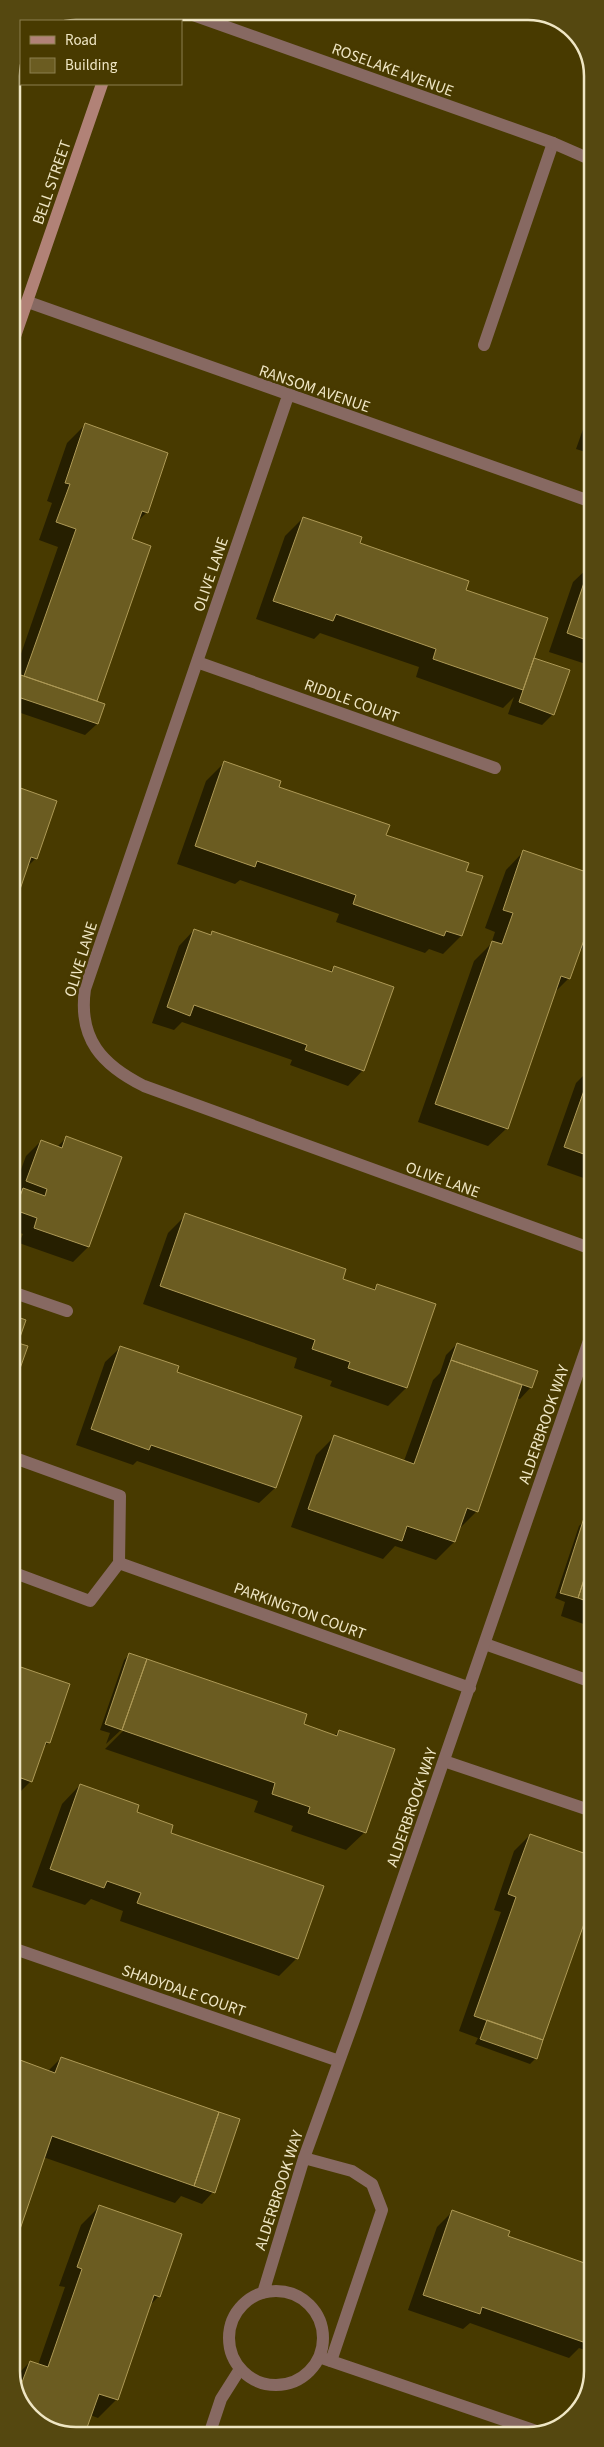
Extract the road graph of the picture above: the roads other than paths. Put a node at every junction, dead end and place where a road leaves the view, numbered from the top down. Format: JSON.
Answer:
{"nodes":[{"id":1,"x":207,"y":20,"type":"edge"},
{"id":2,"x":102,"y":85,"type":"edge"},
{"id":3,"x":553,"y":143,"type":"junction"},
{"id":4,"x":584,"y":157,"type":"edge"},
{"id":5,"x":28,"y":302,"type":"junction"},
{"id":6,"x":20,"y":324,"type":"edge"},
{"id":7,"x":484,"y":345,"type":"dead end"},
{"id":8,"x":288,"y":396,"type":"junction"},
{"id":9,"x":584,"y":499,"type":"edge"},
{"id":10,"x":197,"y":662,"type":"junction"},
{"id":11,"x":495,"y":768,"type":"dead end"},
{"id":12,"x":584,"y":1246,"type":"edge"},
{"id":13,"x":20,"y":1295,"type":"edge"},
{"id":14,"x":67,"y":1311,"type":"dead end"},
{"id":15,"x":584,"y":1355,"type":"edge"},
{"id":16,"x":20,"y":1460,"type":"edge"},
{"id":17,"x":119,"y":1563,"type":"junction"},
{"id":18,"x":20,"y":1575,"type":"edge"},
{"id":19,"x":485,"y":1644,"type":"junction"},
{"id":20,"x":584,"y":1679,"type":"edge"},
{"id":21,"x":470,"y":1688,"type":"junction"},
{"id":22,"x":444,"y":1761,"type":"junction"},
{"id":23,"x":584,"y":1808,"type":"edge"},
{"id":24,"x":20,"y":1951,"type":"edge"},
{"id":25,"x":339,"y":2061,"type":"junction"},
{"id":26,"x":304,"y":2158,"type":"junction"},
{"id":27,"x":262,"y":2293,"type":"junction"},
{"id":28,"x":325,"y":2359,"type":"junction"},
{"id":29,"x":240,"y":2369,"type":"junction"},
{"id":30,"x":212,"y":2427,"type":"edge"},
{"id":31,"x":524,"y":2427,"type":"edge"}],
"edges":[{"from":1,"to":3,"type":"street","name":"ROSELAKE AVENUE"},
{"from":2,"to":5,"type":"street","name":"BELL STREET"},
{"from":3,"to":4,"type":"street","name":"ROSELAKE AVENUE"},
{"from":3,"to":7,"type":"street"},
{"from":5,"to":6,"type":"street","name":"BELL STREET"},
{"from":5,"to":8,"type":"street","name":"RANSOM AVENUE"},
{"from":8,"to":9,"type":"street","name":"RANSOM AVENUE"},
{"from":8,"to":10,"type":"street","name":"OLIVE LANE"},
{"from":10,"to":11,"type":"street","name":"RIDDLE COURT"},
{"from":10,"to":12,"type":"street","name":"OLIVE LANE"},
{"from":13,"to":14,"type":"street"},
{"from":15,"to":19,"type":"street","name":"ALDERBROOK WAY"},
{"from":16,"to":17,"type":"street"},
{"from":17,"to":18,"type":"street"},
{"from":17,"to":21,"type":"street","name":"PARKINGTON COURT"},
{"from":19,"to":20,"type":"street"},
{"from":19,"to":21,"type":"street","name":"ALDERBROOK WAY"},
{"from":21,"to":22,"type":"street","name":"ALDERBROOK WAY"},
{"from":22,"to":23,"type":"street"},
{"from":22,"to":25,"type":"street","name":"ALDERBROOK WAY"},
{"from":24,"to":25,"type":"street","name":"SHADYDALE COURT"},
{"from":25,"to":26,"type":"street","name":"ALDERBROOK WAY"},
{"from":26,"to":27,"type":"street","name":"ALDERBROOK WAY"},
{"from":26,"to":28,"type":"street"},
{"from":27,"to":28,"type":"street"},
{"from":27,"to":29,"type":"street"},
{"from":28,"to":29,"type":"street"},
{"from":28,"to":31,"type":"street"},
{"from":29,"to":30,"type":"street"}]}
